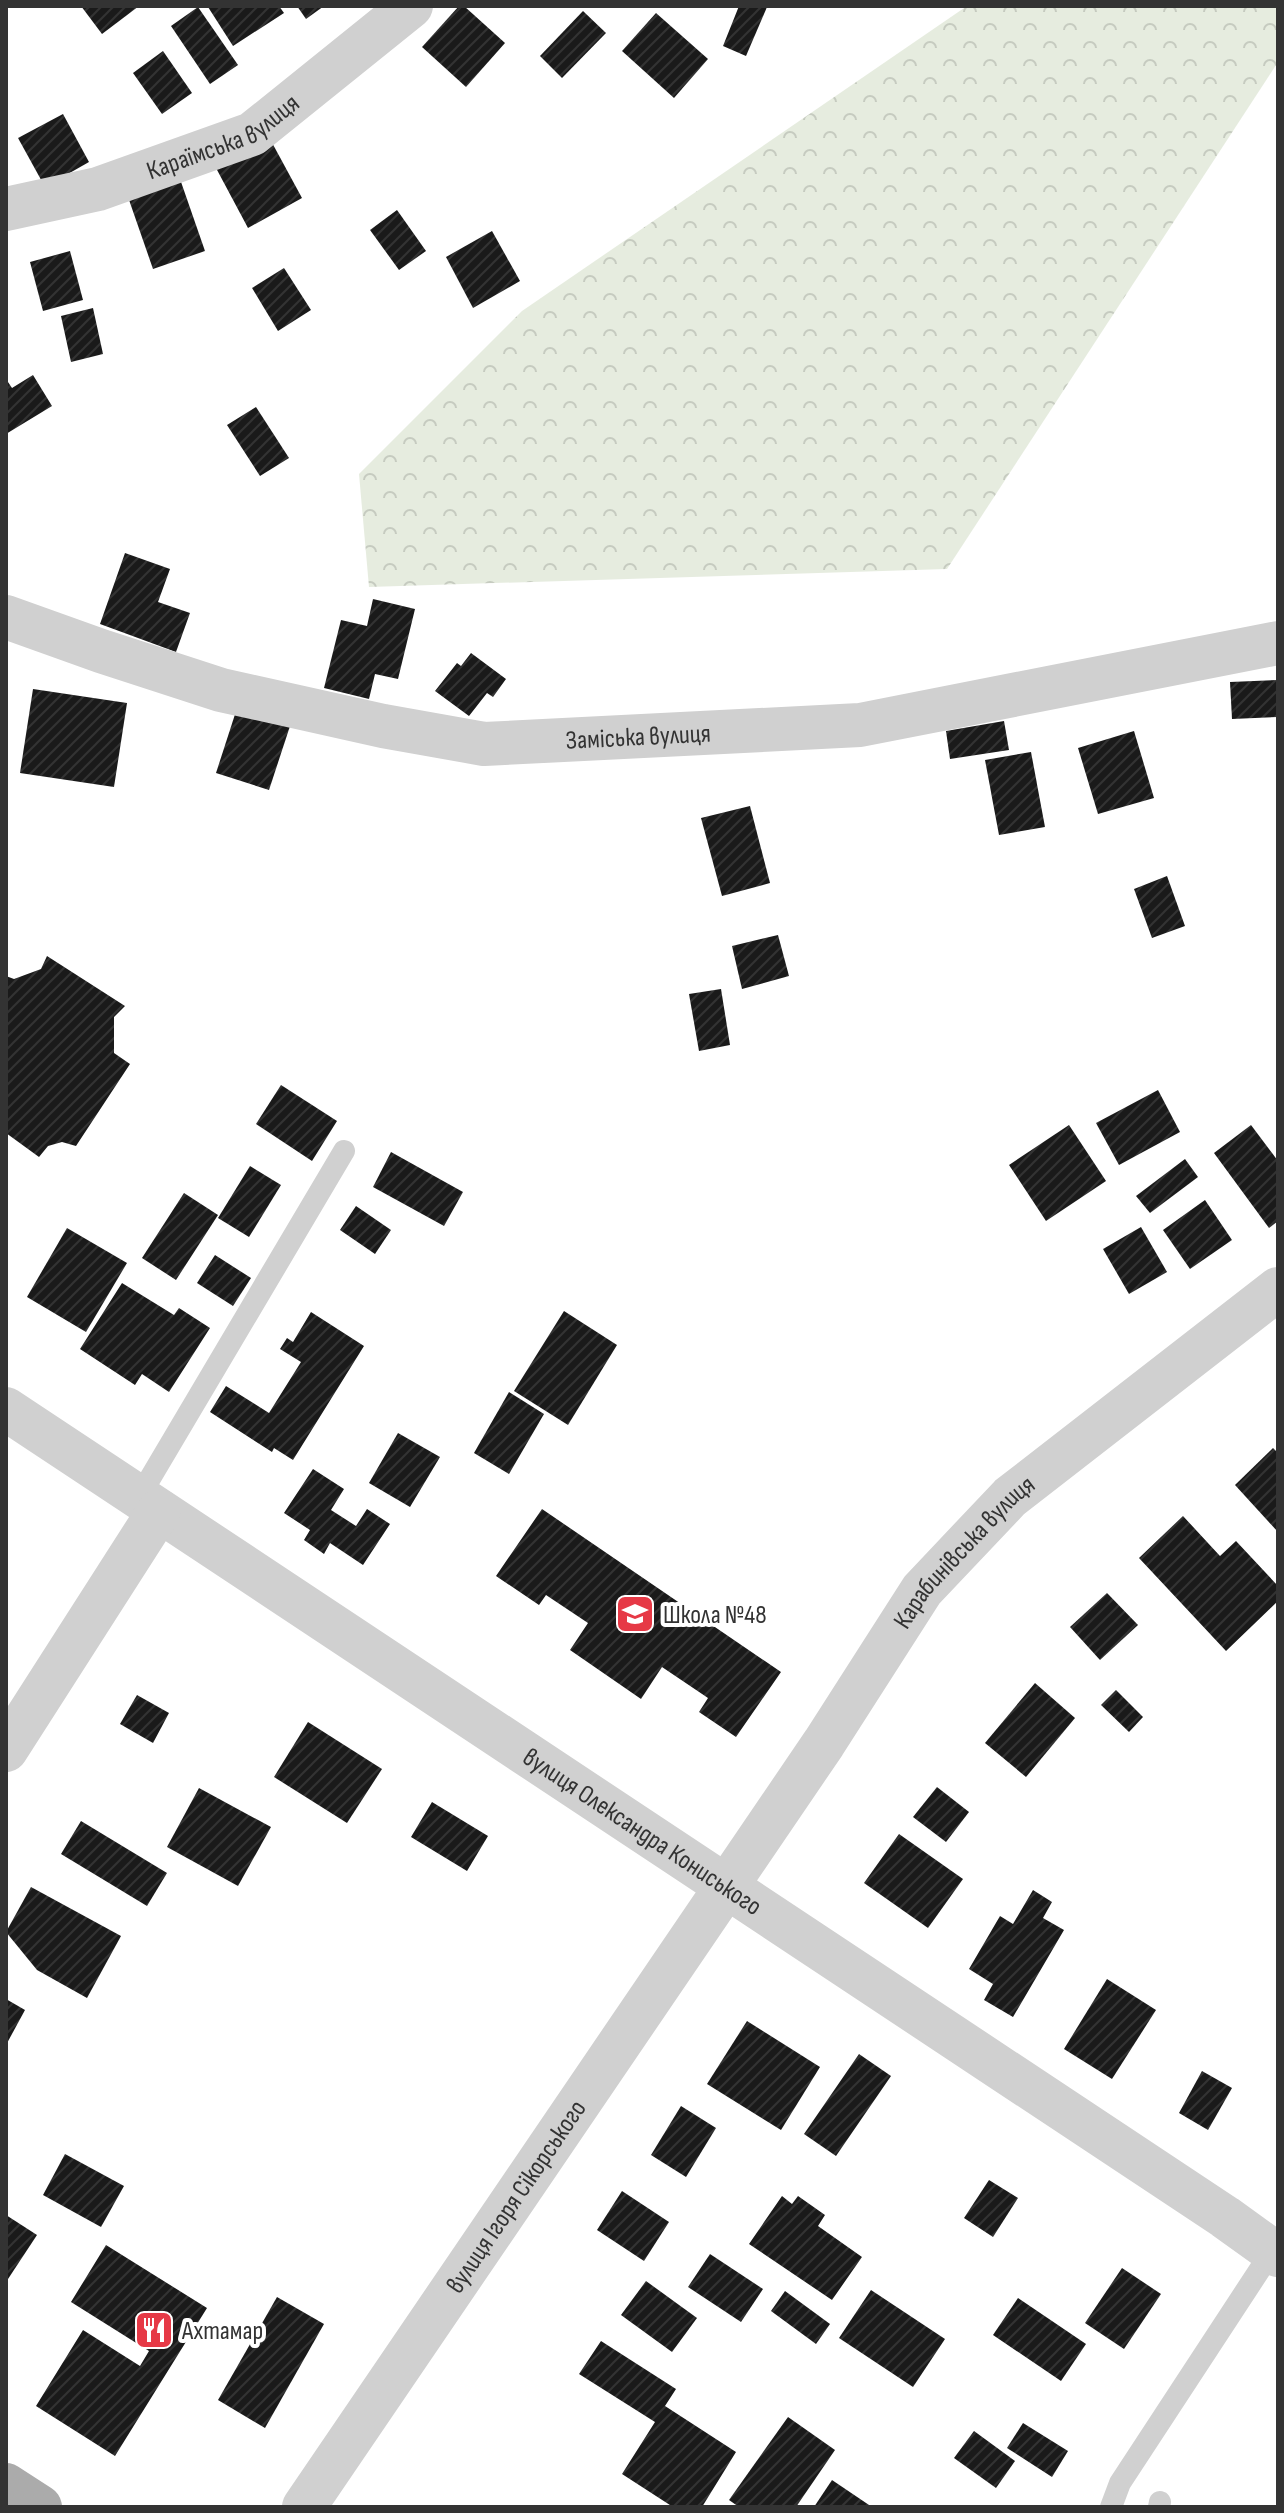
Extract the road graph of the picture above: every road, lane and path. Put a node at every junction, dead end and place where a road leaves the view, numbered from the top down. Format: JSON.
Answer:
{"nodes":[{"id":1,"x":411,"y":6,"type":"edge"},
{"id":2,"x":6,"y":209,"type":"edge"},
{"id":3,"x":6,"y":617,"type":"edge"},
{"id":4,"x":1278,"y":643,"type":"edge"},
{"id":5,"x":344,"y":1151,"type":"dead end"},
{"id":6,"x":1272,"y":1305,"type":"edge"},
{"id":7,"x":6,"y":1409,"type":"edge"},
{"id":8,"x":149,"y":1504,"type":"junction"},
{"id":9,"x":6,"y":1750,"type":"edge"},
{"id":10,"x":726,"y":1884,"type":"junction"},
{"id":11,"x":1275,"y":2253,"type":"edge"},
{"id":12,"x":6,"y":2485,"type":"edge"},
{"id":13,"x":40,"y":2507,"type":"edge"},
{"id":14,"x":304,"y":2507,"type":"edge"},
{"id":15,"x":1111,"y":2507,"type":"edge"}],
"edges":[{"from":1,"to":2,"type":"street","name":"Караїмська вулиця"},
{"from":3,"to":4,"type":"street","name":"Заміська вулиця"},
{"from":5,"to":8,"type":"lane"},
{"from":6,"to":10,"type":"street","name":"Карабинівська вулиця"},
{"from":7,"to":8,"type":"street","name":"вулиця Олександра Кониського"},
{"from":8,"to":9,"type":"street"},
{"from":8,"to":10,"type":"street","name":"вулиця Олександра Кониського"},
{"from":10,"to":11,"type":"street","name":"вулиця Олександра Кониського"},
{"from":10,"to":14,"type":"street","name":"вулиця Ігоря Сікорського"},
{"from":11,"to":15,"type":"lane"},
{"from":12,"to":13,"type":"main road"}]}
